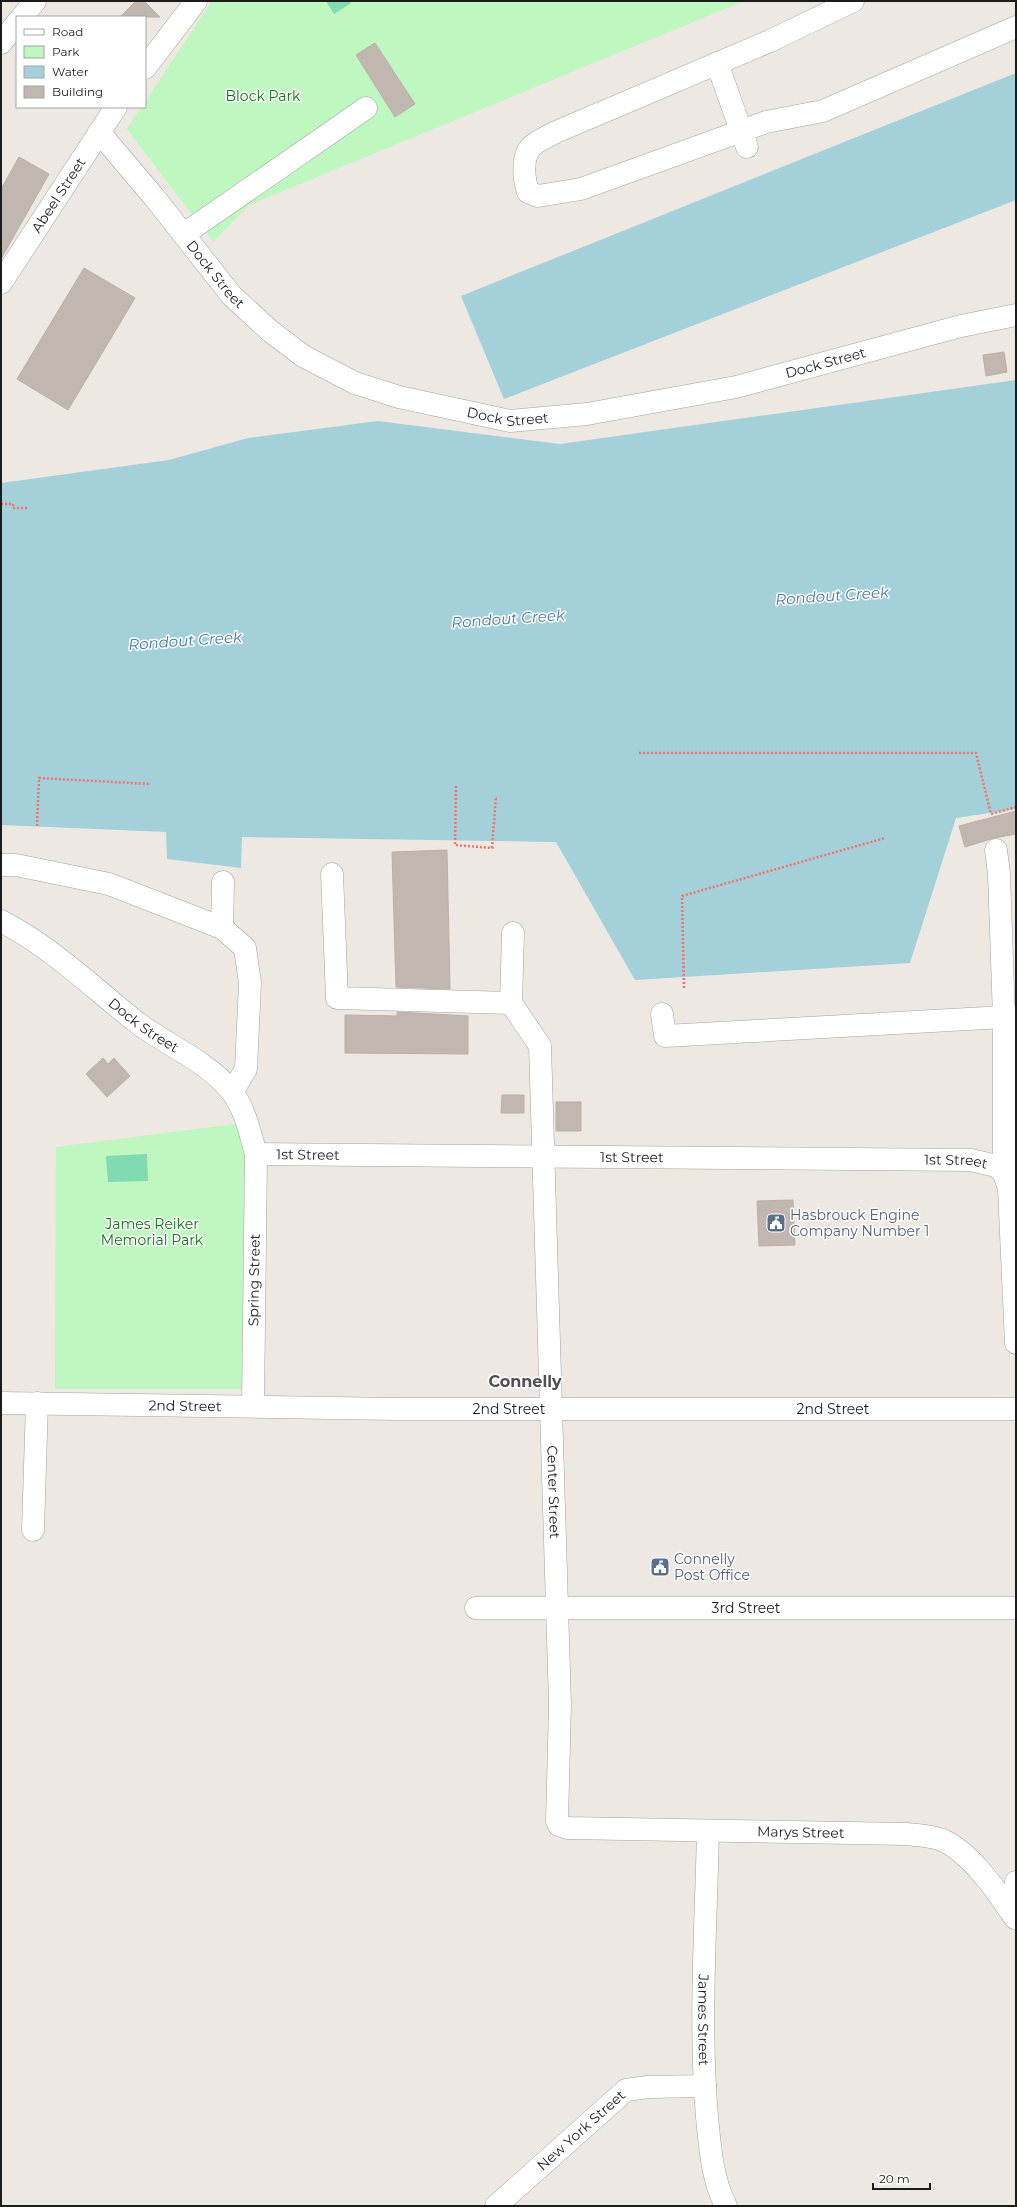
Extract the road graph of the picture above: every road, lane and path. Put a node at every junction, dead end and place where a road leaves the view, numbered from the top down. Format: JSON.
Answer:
{"nodes":[{"id":1,"x":35,"y":1,"type":"edge"},
{"id":2,"x":196,"y":1,"type":"edge"},
{"id":3,"x":853,"y":1,"type":"edge"},
{"id":4,"x":23,"y":16,"type":"edge"},
{"id":5,"x":16,"y":24,"type":"edge"},
{"id":6,"x":1016,"y":26,"type":"edge"},
{"id":7,"x":1,"y":43,"type":"edge"},
{"id":8,"x":717,"y":64,"type":"junction"},
{"id":9,"x":146,"y":67,"type":"edge"},
{"id":10,"x":115,"y":108,"type":"edge"},
{"id":11,"x":366,"y":108,"type":"dead end"},
{"id":12,"x":99,"y":132,"type":"junction"},
{"id":13,"x":744,"y":139,"type":"junction"},
{"id":14,"x":184,"y":234,"type":"junction"},
{"id":15,"x":1,"y":283,"type":"edge"},
{"id":16,"x":1016,"y":315,"type":"edge"},
{"id":17,"x":1,"y":504,"type":"edge"},
{"id":18,"x":29,"y":508,"type":"dead end"},
{"id":19,"x":639,"y":753,"type":"dead end"},
{"id":20,"x":151,"y":784,"type":"dead end"},
{"id":21,"x":456,"y":786,"type":"dead end"},
{"id":22,"x":496,"y":796,"type":"dead end"},
{"id":23,"x":1016,"y":807,"type":"edge"},
{"id":24,"x":37,"y":826,"type":"dead end"},
{"id":25,"x":885,"y":838,"type":"dead end"},
{"id":26,"x":996,"y":850,"type":"dead end"},
{"id":27,"x":1,"y":865,"type":"edge"},
{"id":28,"x":332,"y":874,"type":"dead end"},
{"id":29,"x":223,"y":882,"type":"dead end"},
{"id":30,"x":1,"y":921,"type":"edge"},
{"id":31,"x":222,"y":928,"type":"junction"},
{"id":32,"x":513,"y":933,"type":"dead end"},
{"id":33,"x":684,"y":988,"type":"dead end"},
{"id":34,"x":511,"y":1003,"type":"junction"},
{"id":35,"x":662,"y":1014,"type":"dead end"},
{"id":36,"x":1010,"y":1018,"type":"edge"},
{"id":37,"x":232,"y":1092,"type":"junction"},
{"id":38,"x":256,"y":1154,"type":"junction"},
{"id":39,"x":544,"y":1158,"type":"junction"},
{"id":40,"x":1004,"y":1173,"type":"junction"},
{"id":41,"x":1016,"y":1343,"type":"edge"},
{"id":42,"x":1,"y":1403,"type":"edge"},
{"id":43,"x":37,"y":1403,"type":"junction"},
{"id":44,"x":253,"y":1406,"type":"junction"},
{"id":45,"x":552,"y":1408,"type":"junction"},
{"id":46,"x":1016,"y":1409,"type":"edge"},
{"id":47,"x":33,"y":1530,"type":"dead end"},
{"id":48,"x":476,"y":1608,"type":"dead end"},
{"id":49,"x":558,"y":1608,"type":"junction"},
{"id":50,"x":1016,"y":1608,"type":"edge"},
{"id":51,"x":559,"y":1825,"type":"joint"},
{"id":52,"x":708,"y":1831,"type":"junction"},
{"id":53,"x":1016,"y":1882,"type":"edge"},
{"id":54,"x":1014,"y":1916,"type":"edge"},
{"id":55,"x":705,"y":2086,"type":"junction"},
{"id":56,"x":496,"y":2206,"type":"edge"},
{"id":57,"x":726,"y":2206,"type":"edge"}],
"edges":[{"from":1,"to":4,"type":"street"},
{"from":2,"to":9,"type":"street"},
{"from":3,"to":8,"type":"street"},
{"from":5,"to":7,"type":"street"},
{"from":6,"to":13,"type":"street"},
{"from":8,"to":13,"type":"street"},
{"from":8,"to":13,"type":"street"},
{"from":10,"to":12,"type":"street","name":"Abeel Street"},
{"from":11,"to":14,"type":"street"},
{"from":12,"to":14,"type":"street","name":"Dock Street"},
{"from":12,"to":15,"type":"street","name":"Abeel Street"},
{"from":14,"to":16,"type":"street","name":"Dock Street"},
{"from":17,"to":18,"type":"path"},
{"from":19,"to":23,"type":"path"},
{"from":20,"to":24,"type":"path"},
{"from":21,"to":22,"type":"path"},
{"from":25,"to":33,"type":"path"},
{"from":26,"to":36,"type":"street"},
{"from":27,"to":31,"type":"street"},
{"from":28,"to":34,"type":"street"},
{"from":29,"to":31,"type":"street"},
{"from":30,"to":37,"type":"street","name":"Dock Street"},
{"from":31,"to":37,"type":"street"},
{"from":32,"to":34,"type":"street"},
{"from":34,"to":39,"type":"street","name":"Center Street"},
{"from":35,"to":36,"type":"street"},
{"from":36,"to":40,"type":"street"},
{"from":37,"to":38,"type":"street","name":"Dock Street"},
{"from":38,"to":39,"type":"street","name":"1st Street"},
{"from":38,"to":44,"type":"street","name":"Spring Street"},
{"from":39,"to":40,"type":"street","name":"1st Street"},
{"from":39,"to":45,"type":"street","name":"Center Street"},
{"from":40,"to":41,"type":"street"},
{"from":42,"to":43,"type":"street","name":"2nd Street"},
{"from":43,"to":44,"type":"street","name":"2nd Street"},
{"from":43,"to":47,"type":"street"},
{"from":44,"to":45,"type":"street","name":"2nd Street"},
{"from":45,"to":46,"type":"street","name":"2nd Street"},
{"from":45,"to":49,"type":"street","name":"Center Street"},
{"from":48,"to":49,"type":"street","name":"3rd Street"},
{"from":49,"to":50,"type":"street","name":"3rd Street"},
{"from":49,"to":51,"type":"street","name":"Center Street"},
{"from":51,"to":52,"type":"street","name":"Marys Street"},
{"from":52,"to":54,"type":"street","name":"Marys Street"},
{"from":52,"to":55,"type":"street","name":"James Street"},
{"from":53,"to":54,"type":"street"},
{"from":55,"to":56,"type":"street","name":"New York Street"},
{"from":55,"to":57,"type":"street","name":"James Street"}]}
